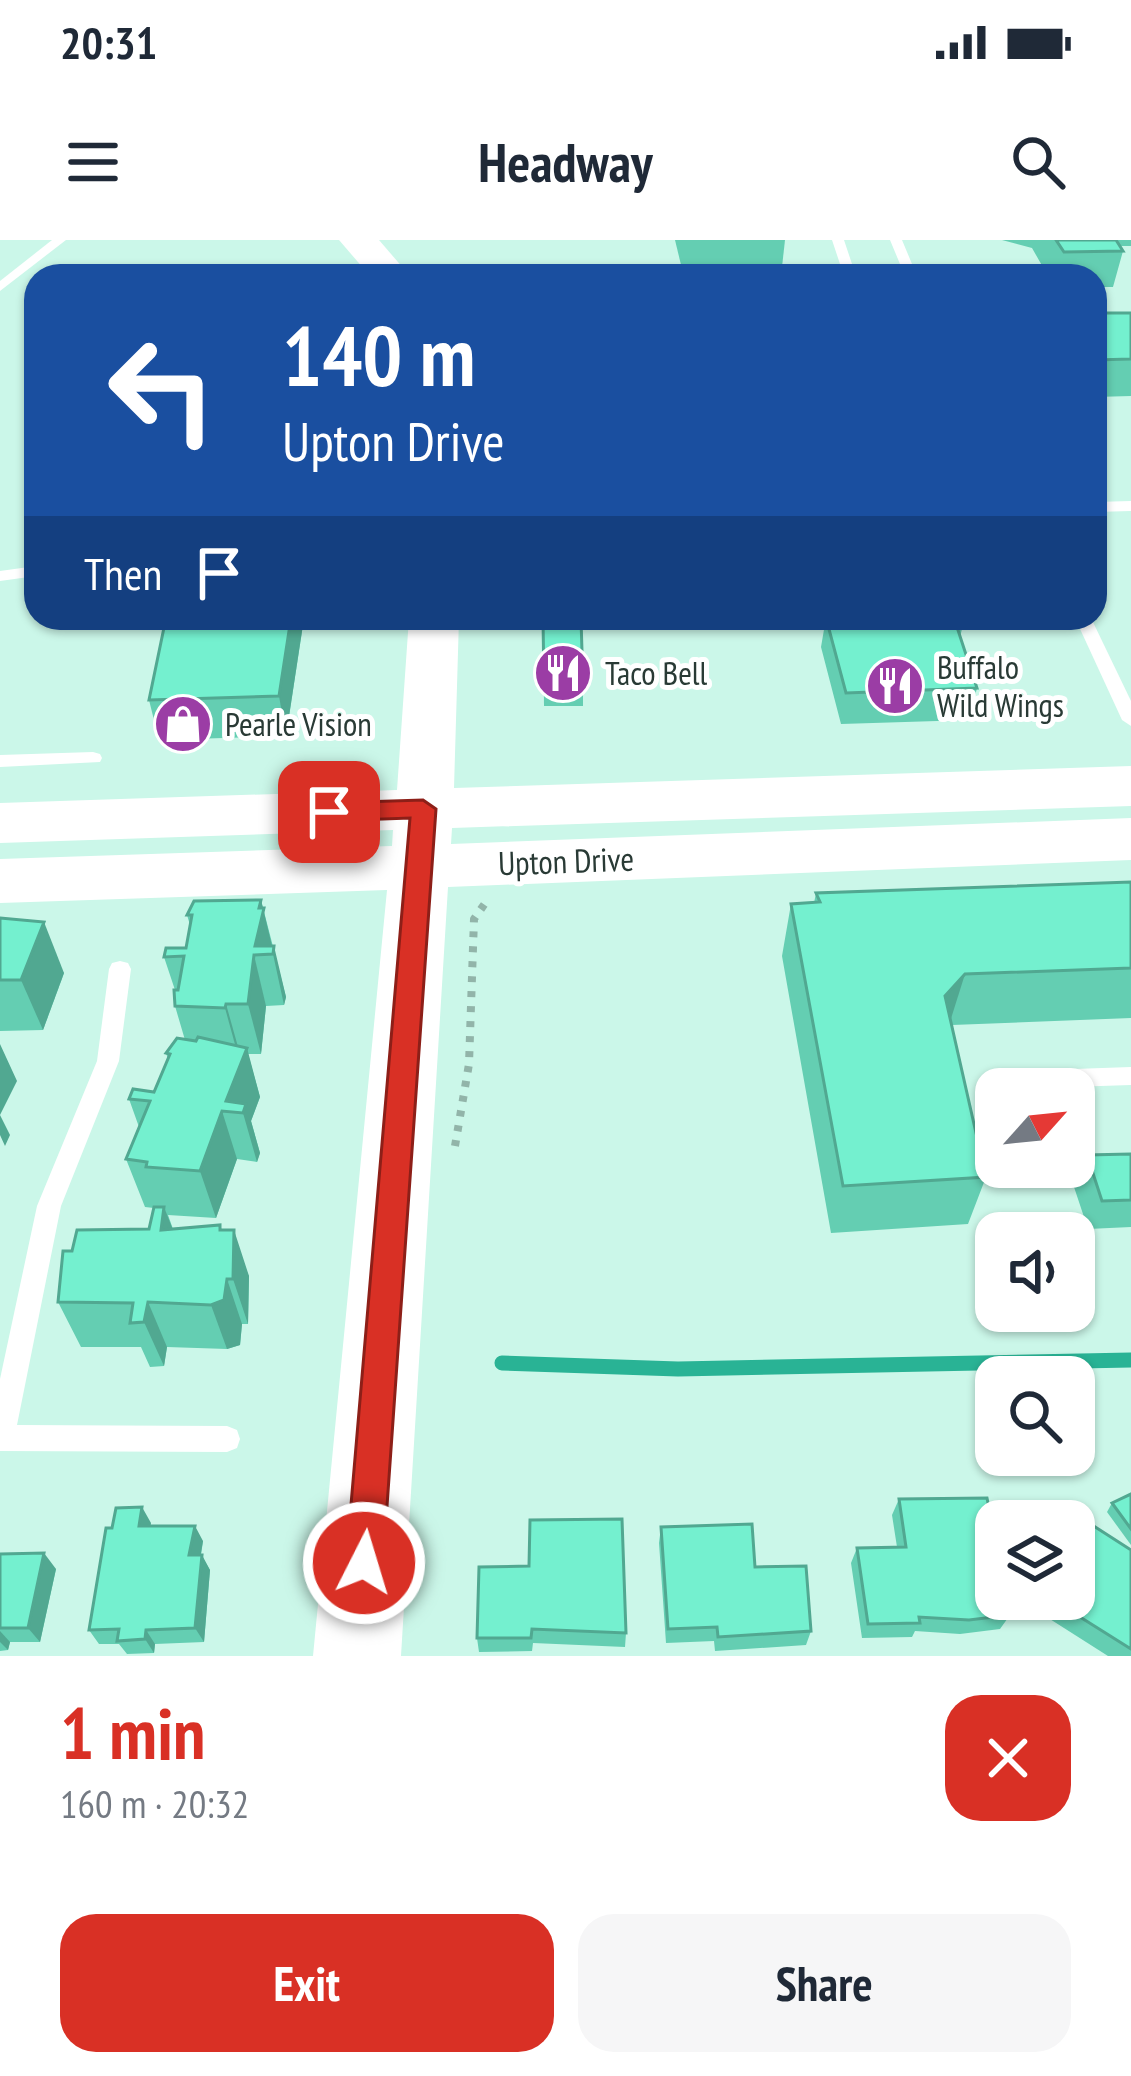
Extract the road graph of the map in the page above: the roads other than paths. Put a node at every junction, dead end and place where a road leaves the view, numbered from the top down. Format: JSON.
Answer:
{"nodes":[{"id":1,"x":60,"y":240,"type":"edge"},
{"id":2,"x":358,"y":240,"type":"edge"},
{"id":3,"x":29,"y":264,"type":"edge"},
{"id":4,"x":380,"y":264,"type":"edge"},
{"id":5,"x":24,"y":268,"type":"edge"},
{"id":6,"x":0,"y":287,"type":"edge"},
{"id":7,"x":433,"y":630,"type":"edge"},
{"id":8,"x":1090,"y":630,"type":"edge"},
{"id":9,"x":1131,"y":720,"type":"edge"},
{"id":10,"x":93,"y":758,"type":"dead end"},
{"id":11,"x":0,"y":761,"type":"edge"},
{"id":12,"x":1131,"y":786,"type":"edge"},
{"id":13,"x":0,"y":823,"type":"edge"},
{"id":14,"x":422,"y":837,"type":"junction"},
{"id":15,"x":1131,"y":839,"type":"edge"},
{"id":16,"x":0,"y":881,"type":"edge"},
{"id":17,"x":120,"y":969,"type":"dead end"},
{"id":18,"x":1131,"y":1076,"type":"edge"},
{"id":19,"x":1095,"y":1077,"type":"edge"},
{"id":20,"x":1095,"y":1167,"type":"edge"},
{"id":21,"x":1131,"y":1167,"type":"edge"},
{"id":22,"x":1,"y":1438,"type":"edge"},
{"id":23,"x":226,"y":1438,"type":"dead end"},
{"id":24,"x":357,"y":1656,"type":"edge"}],
"edges":[{"from":1,"to":3,"type":"lane"},
{"from":2,"to":4,"type":"main road"},
{"from":5,"to":6,"type":"lane"},
{"from":7,"to":14,"type":"main road"},
{"from":8,"to":9,"type":"lane"},
{"from":10,"to":11,"type":"lane"},
{"from":12,"to":14,"type":"main road","name":"Upton Drive"},
{"from":13,"to":14,"type":"main road","name":"Upton Drive"},
{"from":14,"to":15,"type":"main road","name":"Upton Drive"},
{"from":14,"to":16,"type":"main road","name":"Upton Drive"},
{"from":14,"to":24,"type":"main road"},
{"from":17,"to":22,"type":"lane"},
{"from":18,"to":19,"type":"lane"},
{"from":20,"to":21,"type":"lane"},
{"from":22,"to":23,"type":"lane"}]}
